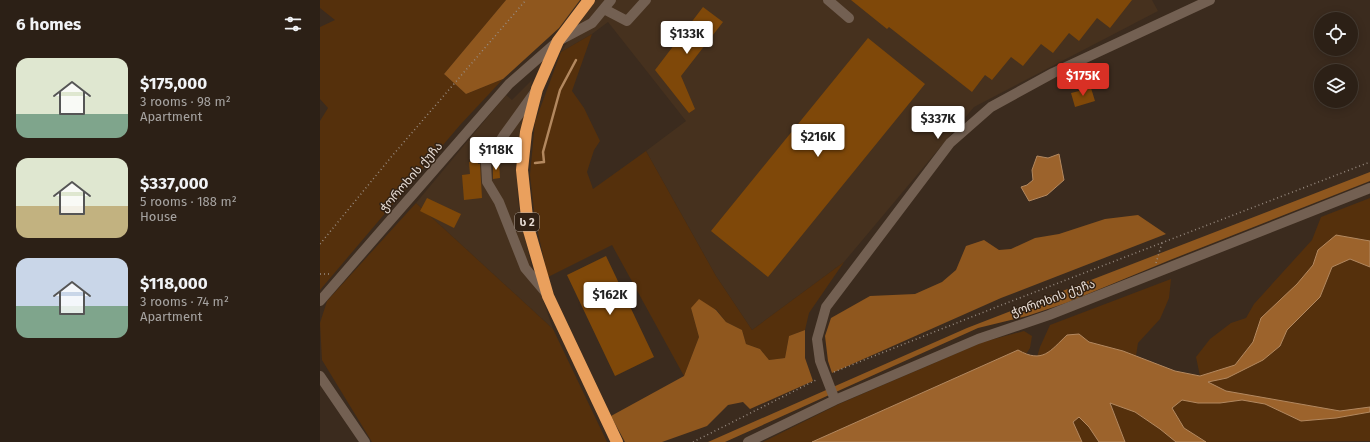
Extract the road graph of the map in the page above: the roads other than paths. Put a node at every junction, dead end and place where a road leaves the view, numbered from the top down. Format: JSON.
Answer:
{"nodes":[{"id":1,"x":589,"y":0,"type":"edge"},
{"id":2,"x":611,"y":0,"type":"edge"},
{"id":3,"x":646,"y":0,"type":"edge"},
{"id":4,"x":828,"y":0,"type":"edge"},
{"id":5,"x":1210,"y":0,"type":"edge"},
{"id":6,"x":604,"y":9,"type":"junction"},
{"id":7,"x":850,"y":18,"type":"dead end"},
{"id":8,"x":558,"y":40,"type":"junction"},
{"id":9,"x":537,"y":89,"type":"junction"},
{"id":10,"x":1370,"y":188,"type":"edge"},
{"id":11,"x":548,"y":296,"type":"junction"},
{"id":12,"x":320,"y":301,"type":"edge"},
{"id":13,"x":320,"y":376,"type":"edge"},
{"id":14,"x":836,"y":400,"type":"junction"},
{"id":15,"x":365,"y":442,"type":"edge"},
{"id":16,"x":617,"y":442,"type":"edge"},
{"id":17,"x":748,"y":442,"type":"edge"}],
"edges":[{"from":1,"to":8,"type":"highway","number":"ს 2"},
{"from":2,"to":6,"type":"street","name":"ჭოროხის ქუჩა"},
{"from":3,"to":6,"type":"street"},
{"from":4,"to":7,"type":"street"},
{"from":5,"to":14,"type":"street"},
{"from":6,"to":8,"type":"street","name":"ჭოროხის ქუჩა"},
{"from":8,"to":9,"type":"highway","number":"ს 2"},
{"from":8,"to":12,"type":"street","name":"ჭოროხის ქუჩა"},
{"from":9,"to":11,"type":"highway","number":"ს 2"},
{"from":9,"to":11,"type":"street"},
{"from":10,"to":14,"type":"street","name":"ჭოროხის ქუჩა"},
{"from":11,"to":16,"type":"highway","number":"ს 2"},
{"from":13,"to":15,"type":"street"},
{"from":14,"to":17,"type":"street","name":"ჭოროხის ქუჩა"}]}
